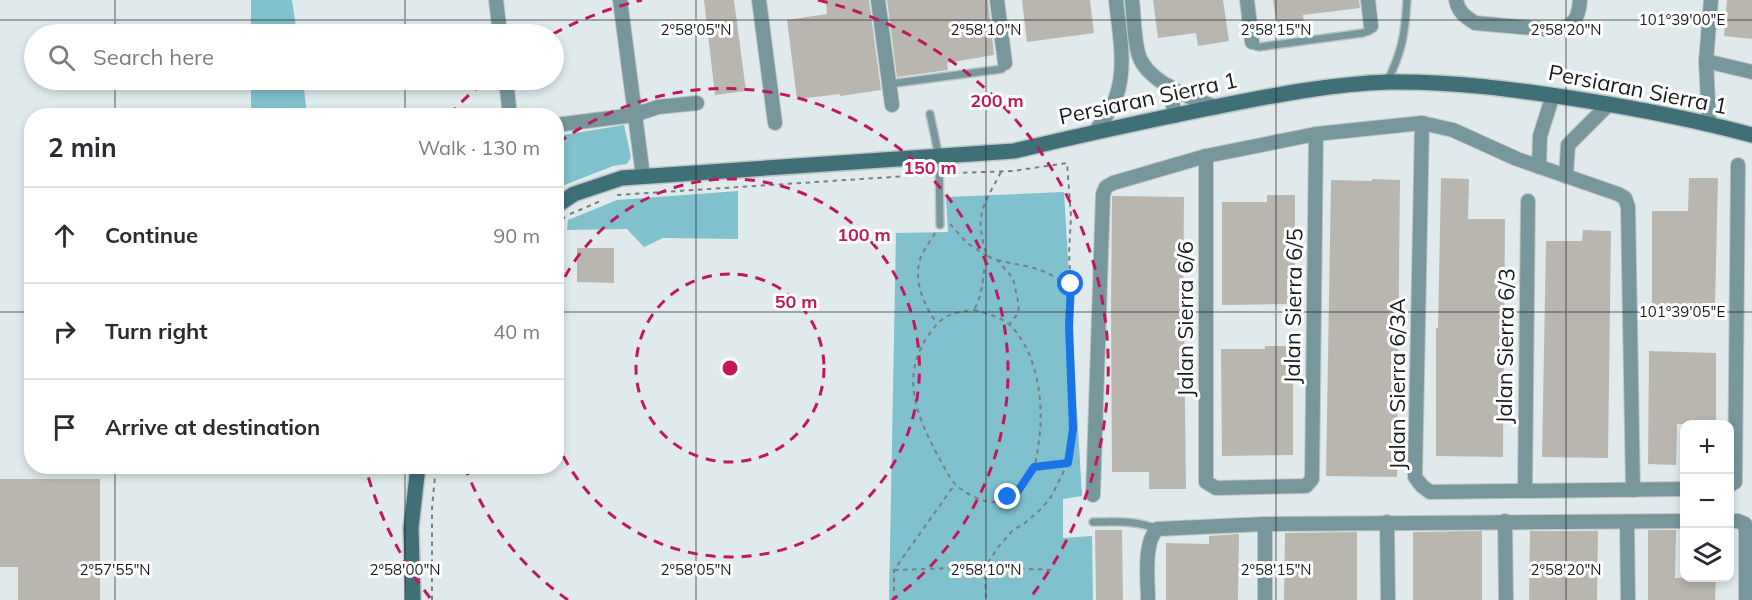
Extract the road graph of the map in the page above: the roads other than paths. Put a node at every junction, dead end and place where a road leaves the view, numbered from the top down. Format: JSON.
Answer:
{"nodes":[{"id":1,"x":496,"y":0,"type":"edge"},
{"id":2,"x":620,"y":0,"type":"edge"},
{"id":3,"x":759,"y":0,"type":"edge"},
{"id":4,"x":878,"y":0,"type":"edge"},
{"id":5,"x":997,"y":0,"type":"edge"},
{"id":6,"x":1116,"y":0,"type":"edge"},
{"id":7,"x":1132,"y":0,"type":"edge"},
{"id":8,"x":1247,"y":0,"type":"edge"},
{"id":9,"x":1368,"y":0,"type":"edge"},
{"id":10,"x":1407,"y":0,"type":"edge"},
{"id":11,"x":1456,"y":0,"type":"edge"},
{"id":12,"x":1580,"y":0,"type":"edge"},
{"id":13,"x":1711,"y":0,"type":"edge"},
{"id":14,"x":499,"y":24,"type":"edge"},
{"id":15,"x":1371,"y":27,"type":"joint"},
{"id":16,"x":1252,"y":42,"type":"joint"},
{"id":17,"x":1139,"y":56,"type":"junction"},
{"id":18,"x":1122,"y":57,"type":"junction"},
{"id":19,"x":1706,"y":61,"type":"junction"},
{"id":20,"x":1005,"y":63,"type":"joint"},
{"id":21,"x":1752,"y":72,"type":"edge"},
{"id":22,"x":1388,"y":82,"type":"junction"},
{"id":23,"x":889,"y":84,"type":"junction"},
{"id":24,"x":1169,"y":86,"type":"junction"},
{"id":25,"x":507,"y":90,"type":"edge"},
{"id":26,"x":1553,"y":95,"type":"junction"},
{"id":27,"x":1116,"y":97,"type":"junction"},
{"id":28,"x":697,"y":103,"type":"dead end"},
{"id":29,"x":1608,"y":104,"type":"junction"},
{"id":30,"x":892,"y":105,"type":"dead end"},
{"id":31,"x":1216,"y":107,"type":"junction"},
{"id":32,"x":509,"y":108,"type":"edge"},
{"id":33,"x":930,"y":114,"type":"dead end"},
{"id":34,"x":634,"y":115,"type":"junction"},
{"id":35,"x":1174,"y":116,"type":"junction"},
{"id":36,"x":775,"y":123,"type":"dead end"},
{"id":37,"x":1422,"y":123,"type":"junction"},
{"id":38,"x":1709,"y":123,"type":"junction"},
{"id":39,"x":564,"y":124,"type":"edge"},
{"id":40,"x":1120,"y":127,"type":"junction"},
{"id":41,"x":1094,"y":133,"type":"junction"},
{"id":42,"x":1316,"y":134,"type":"junction"},
{"id":43,"x":1752,"y":135,"type":"edge"},
{"id":44,"x":1206,"y":156,"type":"junction"},
{"id":45,"x":939,"y":157,"type":"junction"},
{"id":46,"x":1738,"y":165,"type":"dead end"},
{"id":47,"x":1539,"y":167,"type":"junction"},
{"id":48,"x":1566,"y":176,"type":"junction"},
{"id":49,"x":643,"y":177,"type":"junction"},
{"id":50,"x":564,"y":201,"type":"edge"},
{"id":51,"x":1528,"y":201,"type":"dead end"},
{"id":52,"x":940,"y":225,"type":"road end"},
{"id":53,"x":417,"y":474,"type":"edge"},
{"id":54,"x":1206,"y":482,"type":"joint"},
{"id":55,"x":1734,"y":483,"type":"edge"},
{"id":56,"x":1680,"y":489,"type":"edge"},
{"id":57,"x":1633,"y":490,"type":"junction"},
{"id":58,"x":1524,"y":491,"type":"junction"},
{"id":59,"x":1093,"y":495,"type":"dead end"},
{"id":60,"x":1506,"y":521,"type":"junction"},
{"id":61,"x":1680,"y":521,"type":"edge"},
{"id":62,"x":1734,"y":521,"type":"edge"},
{"id":63,"x":1093,"y":522,"type":"dead end"},
{"id":64,"x":1388,"y":522,"type":"junction"},
{"id":65,"x":1627,"y":522,"type":"junction"},
{"id":66,"x":1265,"y":524,"type":"junction"},
{"id":67,"x":1157,"y":529,"type":"junction"},
{"id":68,"x":413,"y":600,"type":"edge"},
{"id":69,"x":1148,"y":600,"type":"edge"},
{"id":70,"x":1265,"y":600,"type":"edge"},
{"id":71,"x":1388,"y":600,"type":"edge"},
{"id":72,"x":1506,"y":600,"type":"edge"},
{"id":73,"x":1628,"y":600,"type":"edge"},
{"id":74,"x":1746,"y":600,"type":"edge"}],
"edges":[{"from":1,"to":14,"type":"street"},
{"from":2,"to":34,"type":"street"},
{"from":3,"to":36,"type":"street"},
{"from":4,"to":23,"type":"street"},
{"from":5,"to":20,"type":"street"},
{"from":6,"to":18,"type":"street"},
{"from":7,"to":17,"type":"street"},
{"from":8,"to":16,"type":"street"},
{"from":9,"to":15,"type":"street"},
{"from":10,"to":22,"type":"lane"},
{"from":11,"to":12,"type":"street"},
{"from":13,"to":19,"type":"street"},
{"from":15,"to":16,"type":"lane"},
{"from":17,"to":18,"type":"street"},
{"from":17,"to":24,"type":"street"},
{"from":18,"to":27,"type":"street"},
{"from":19,"to":21,"type":"street"},
{"from":19,"to":38,"type":"street"},
{"from":20,"to":23,"type":"lane"},
{"from":22,"to":26,"type":"street","name":"Persiaran Sierra 1"},
{"from":22,"to":31,"type":"street","name":"Persiaran Sierra 1"},
{"from":23,"to":30,"type":"street"},
{"from":24,"to":31,"type":"street"},
{"from":24,"to":35,"type":"street"},
{"from":25,"to":32,"type":"street"},
{"from":26,"to":29,"type":"street","name":"Persiaran Sierra 1"},
{"from":26,"to":47,"type":"street"},
{"from":27,"to":40,"type":"street"},
{"from":27,"to":41,"type":"street"},
{"from":28,"to":34,"type":"street"},
{"from":29,"to":38,"type":"street","name":"Persiaran Sierra 1"},
{"from":29,"to":48,"type":"street"},
{"from":31,"to":35,"type":"street","name":"Persiaran Sierra 1"},
{"from":33,"to":45,"type":"lane"},
{"from":34,"to":39,"type":"street"},
{"from":34,"to":49,"type":"street"},
{"from":35,"to":40,"type":"street","name":"Persiaran Sierra 1"},
{"from":37,"to":42,"type":"street"},
{"from":37,"to":47,"type":"street"},
{"from":37,"to":58,"type":"street","name":"Jalan Sierra 6/3A"},
{"from":38,"to":43,"type":"street","name":"Persiaran Sierra 1"},
{"from":40,"to":41,"type":"street","name":"Persiaran Sierra 1"},
{"from":41,"to":45,"type":"street","name":"Persiaran Sierra 1"},
{"from":42,"to":44,"type":"street"},
{"from":42,"to":54,"type":"street","name":"Jalan Sierra 6/5"},
{"from":44,"to":54,"type":"street","name":"Jalan Sierra 6/6"},
{"from":44,"to":59,"type":"street"},
{"from":45,"to":49,"type":"street","name":"Persiaran Sierra 1"},
{"from":45,"to":52,"type":"lane"},
{"from":46,"to":55,"type":"street"},
{"from":47,"to":48,"type":"street"},
{"from":48,"to":57,"type":"street"},
{"from":49,"to":50,"type":"street","name":"Persiaran Sierra 1"},
{"from":51,"to":58,"type":"street","name":"Jalan Sierra 6/3"},
{"from":53,"to":68,"type":"street"},
{"from":56,"to":57,"type":"street","name":"Jalan Sierra 6/3A"},
{"from":57,"to":58,"type":"street","name":"Jalan Sierra 6/3A"},
{"from":60,"to":64,"type":"street"},
{"from":60,"to":65,"type":"street"},
{"from":60,"to":72,"type":"street"},
{"from":61,"to":65,"type":"street"},
{"from":62,"to":74,"type":"street"},
{"from":63,"to":67,"type":"lane"},
{"from":64,"to":66,"type":"street"},
{"from":64,"to":71,"type":"street"},
{"from":65,"to":73,"type":"street"},
{"from":66,"to":67,"type":"street"},
{"from":66,"to":70,"type":"street"},
{"from":67,"to":69,"type":"street"}]}
